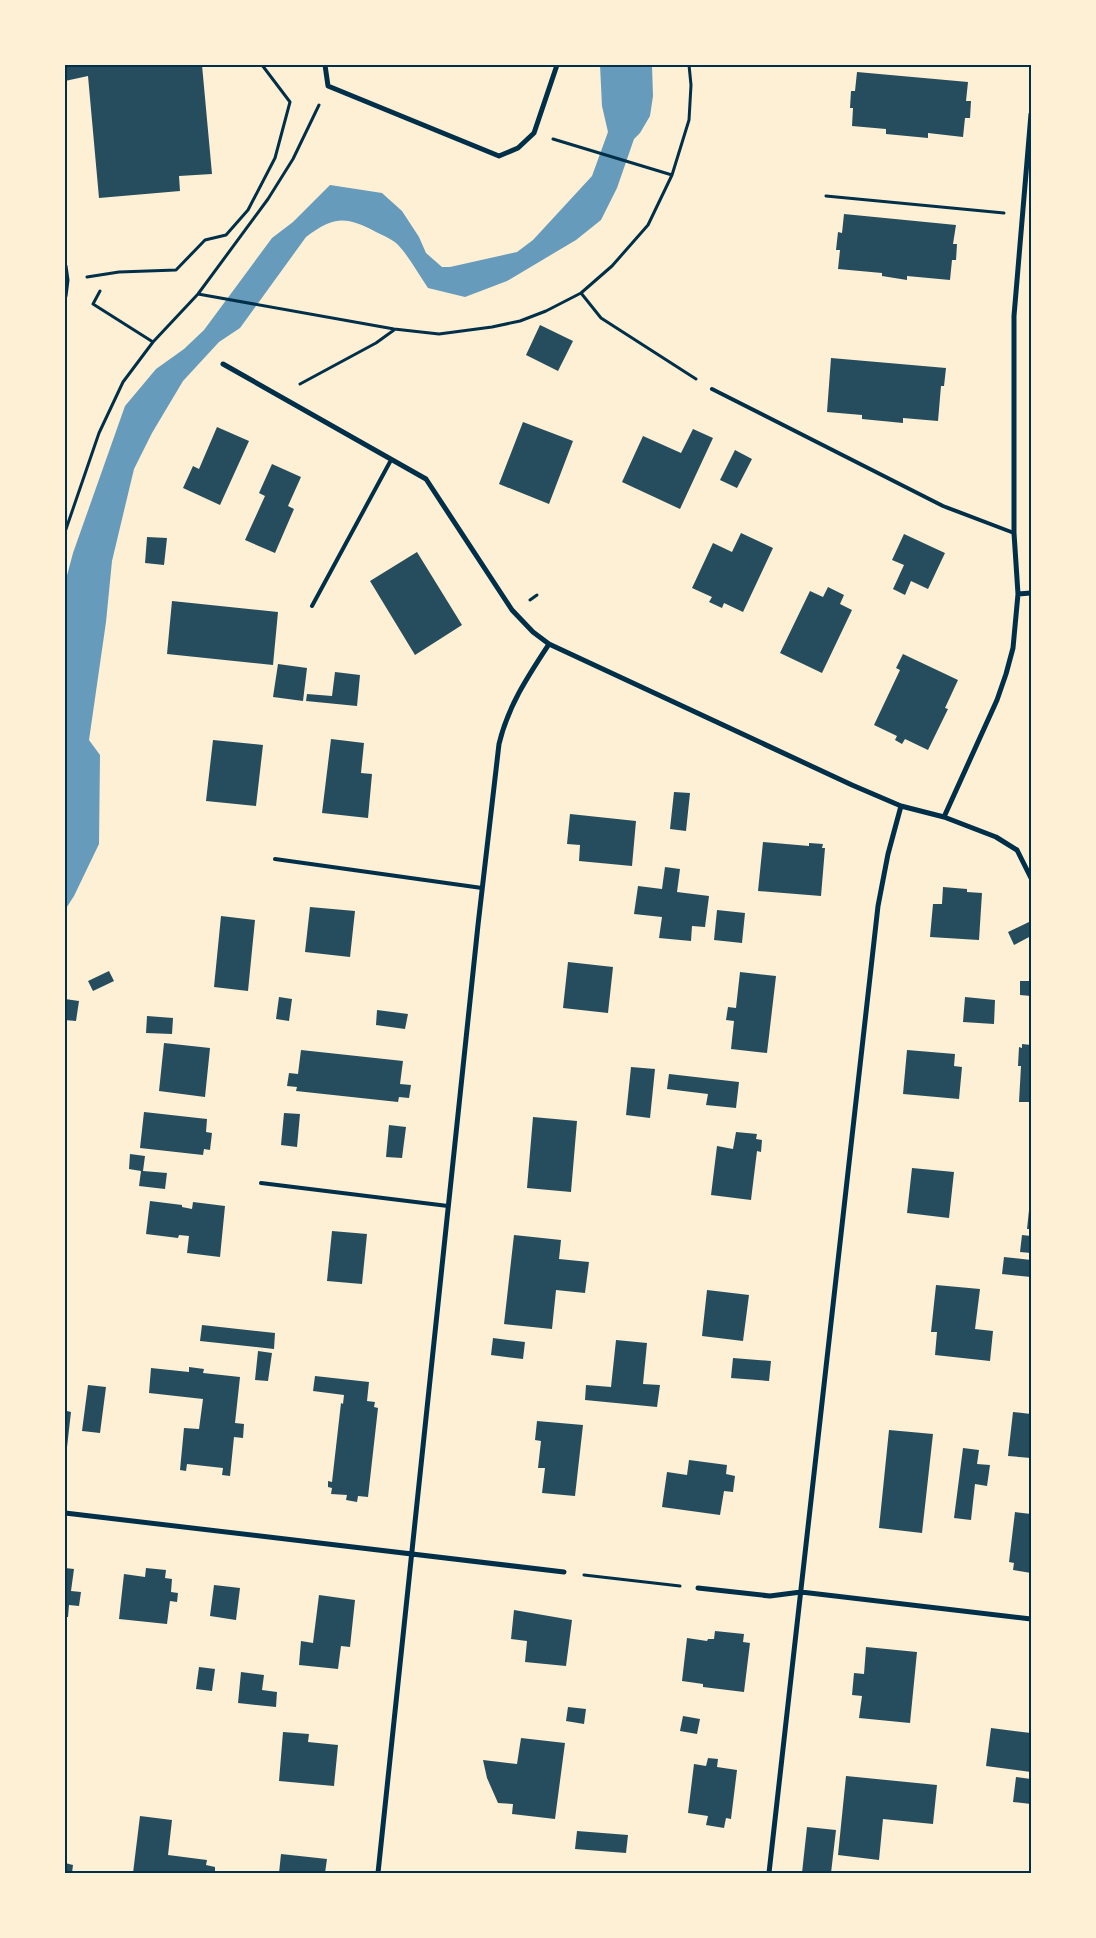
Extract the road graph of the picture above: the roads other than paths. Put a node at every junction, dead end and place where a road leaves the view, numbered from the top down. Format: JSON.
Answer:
{"nodes":[{"id":1,"x":325,"y":65,"type":"edge"},
{"id":2,"x":557,"y":65,"type":"edge"},
{"id":3,"x":1031,"y":114,"type":"edge"},
{"id":4,"x":65,"y":266,"type":"edge"},
{"id":5,"x":65,"y":296,"type":"edge"},
{"id":6,"x":223,"y":364,"type":"dead end"},
{"id":7,"x":712,"y":389,"type":"road end"},
{"id":8,"x":391,"y":460,"type":"junction"},
{"id":9,"x":1014,"y":533,"type":"junction"},
{"id":10,"x":1031,"y":593,"type":"edge"},
{"id":11,"x":1018,"y":594,"type":"junction"},
{"id":12,"x":312,"y":606,"type":"dead end"},
{"id":13,"x":549,"y":644,"type":"junction"},
{"id":14,"x":901,"y":806,"type":"junction"},
{"id":15,"x":944,"y":817,"type":"junction"},
{"id":16,"x":275,"y":858,"type":"dead end"},
{"id":17,"x":1031,"y":878,"type":"edge"},
{"id":18,"x":482,"y":888,"type":"junction"},
{"id":19,"x":261,"y":1183,"type":"dead end"},
{"id":20,"x":448,"y":1206,"type":"junction"},
{"id":21,"x":65,"y":1513,"type":"edge"},
{"id":22,"x":411,"y":1554,"type":"junction"},
{"id":23,"x":564,"y":1572,"type":"road end"},
{"id":24,"x":698,"y":1588,"type":"road end"},
{"id":25,"x":801,"y":1592,"type":"junction"},
{"id":26,"x":1031,"y":1619,"type":"edge"},
{"id":27,"x":378,"y":1873,"type":"edge"},
{"id":28,"x":770,"y":1873,"type":"edge"}],
"edges":[{"from":1,"to":2,"type":"street"},
{"from":3,"to":9,"type":"street"},
{"from":4,"to":5,"type":"street"},
{"from":6,"to":8,"type":"street"},
{"from":7,"to":9,"type":"lane"},
{"from":8,"to":12,"type":"lane"},
{"from":8,"to":13,"type":"street"},
{"from":9,"to":11,"type":"street"},
{"from":10,"to":11,"type":"street"},
{"from":11,"to":15,"type":"street"},
{"from":13,"to":14,"type":"street"},
{"from":13,"to":18,"type":"street"},
{"from":14,"to":15,"type":"street"},
{"from":14,"to":25,"type":"street"},
{"from":15,"to":17,"type":"street"},
{"from":16,"to":18,"type":"lane"},
{"from":18,"to":20,"type":"street"},
{"from":19,"to":20,"type":"lane"},
{"from":20,"to":22,"type":"street"},
{"from":21,"to":22,"type":"street"},
{"from":22,"to":23,"type":"street"},
{"from":22,"to":27,"type":"street"},
{"from":24,"to":25,"type":"street"},
{"from":25,"to":26,"type":"street"},
{"from":25,"to":28,"type":"street"}]}
